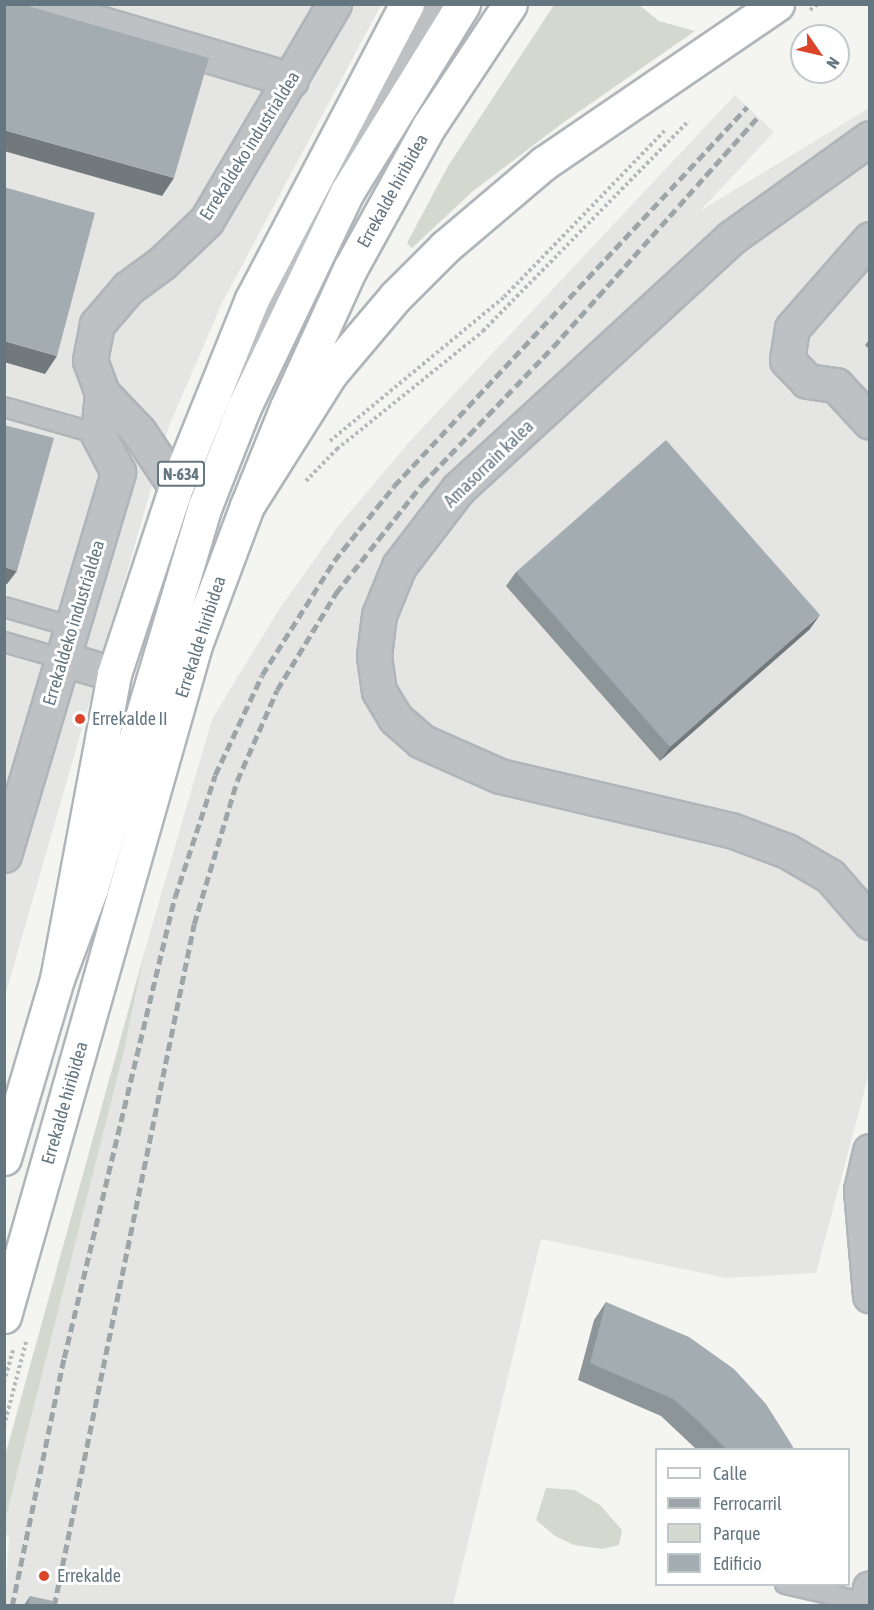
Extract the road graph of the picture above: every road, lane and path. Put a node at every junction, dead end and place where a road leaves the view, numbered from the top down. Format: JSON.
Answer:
{"nodes":[{"id":1,"x":34,"y":4,"type":"edge"},
{"id":2,"x":334,"y":4,"type":"edge"},
{"id":3,"x":407,"y":4,"type":"edge"},
{"id":4,"x":438,"y":4,"type":"edge"},
{"id":5,"x":463,"y":4,"type":"edge"},
{"id":6,"x":510,"y":4,"type":"edge"},
{"id":7,"x":818,"y":4,"type":"edge"},
{"id":8,"x":791,"y":9,"type":"edge"},
{"id":9,"x":291,"y":80,"type":"junction"},
{"id":10,"x":689,"y":121,"type":"dead end"},
{"id":11,"x":665,"y":130,"type":"dead end"},
{"id":12,"x":870,"y":138,"type":"edge"},
{"id":13,"x":870,"y":239,"type":"edge"},
{"id":14,"x":102,"y":393,"type":"junction"},
{"id":15,"x":4,"y":407,"type":"edge"},
{"id":16,"x":870,"y":422,"type":"edge"},
{"id":17,"x":98,"y":434,"type":"junction"},
{"id":18,"x":324,"y":445,"type":"dead end"},
{"id":19,"x":303,"y":484,"type":"dead end"},
{"id":20,"x":176,"y":488,"type":"junction"},
{"id":21,"x":247,"y":506,"type":"junction"},
{"id":22,"x":4,"y":607,"type":"edge"},
{"id":23,"x":73,"y":627,"type":"junction"},
{"id":24,"x":4,"y":642,"type":"edge"},
{"id":25,"x":63,"y":659,"type":"junction"},
{"id":26,"x":114,"y":674,"type":"junction"},
{"id":27,"x":4,"y":855,"type":"edge"},
{"id":28,"x":870,"y":922,"type":"edge"},
{"id":29,"x":57,"y":979,"type":"junction"},
{"id":30,"x":870,"y":1151,"type":"edge"},
{"id":31,"x":4,"y":1158,"type":"edge"},
{"id":32,"x":866,"y":1241,"type":"edge"},
{"id":33,"x":870,"y":1296,"type":"edge"},
{"id":34,"x":17,"y":1329,"type":"edge"},
{"id":35,"x":4,"y":1382,"type":"edge"},
{"id":36,"x":4,"y":1426,"type":"edge"},
{"id":37,"x":796,"y":1586,"type":"edge"},
{"id":38,"x":868,"y":1599,"type":"edge"}],
"edges":[{"from":1,"to":9,"type":"street"},
{"from":2,"to":9,"type":"street","name":"Errekaldeko industrialdea"},
{"from":3,"to":20,"type":"main road","number":"N-634"},
{"from":4,"to":20,"type":"street"},
{"from":5,"to":29,"type":"main road","name":"Errekalde hiribidea"},
{"from":6,"to":21,"type":"main road","name":"Errekalde hiribidea"},
{"from":7,"to":8,"type":"path"},
{"from":8,"to":21,"type":"main road"},
{"from":9,"to":14,"type":"street","name":"Errekaldeko industrialdea"},
{"from":10,"to":19,"type":"path"},
{"from":11,"to":18,"type":"path"},
{"from":12,"to":28,"type":"street","name":"Amasorrain kalea"},
{"from":13,"to":16,"type":"street"},
{"from":14,"to":17,"type":"street","name":"Errekaldeko industrialdea"},
{"from":14,"to":20,"type":"street","name":"Errekaldeko industrialdea"},
{"from":15,"to":17,"type":"lane"},
{"from":17,"to":23,"type":"street","name":"Errekaldeko industrialdea"},
{"from":20,"to":26,"type":"main road","number":"N-634"},
{"from":21,"to":34,"type":"main road","name":"Errekalde hiribidea"},
{"from":22,"to":23,"type":"lane"},
{"from":23,"to":25,"type":"street","name":"Errekaldeko industrialdea"},
{"from":24,"to":25,"type":"lane"},
{"from":25,"to":26,"type":"street"},
{"from":25,"to":27,"type":"street","name":"Errekaldeko industrialdea"},
{"from":26,"to":29,"type":"main road","number":"N-634"},
{"from":29,"to":31,"type":"main road","name":"Errekalde hiribidea"},
{"from":30,"to":32,"type":"street"},
{"from":32,"to":33,"type":"street"},
{"from":34,"to":35,"type":"path"},
{"from":34,"to":36,"type":"path"},
{"from":37,"to":38,"type":"lane"}]}
